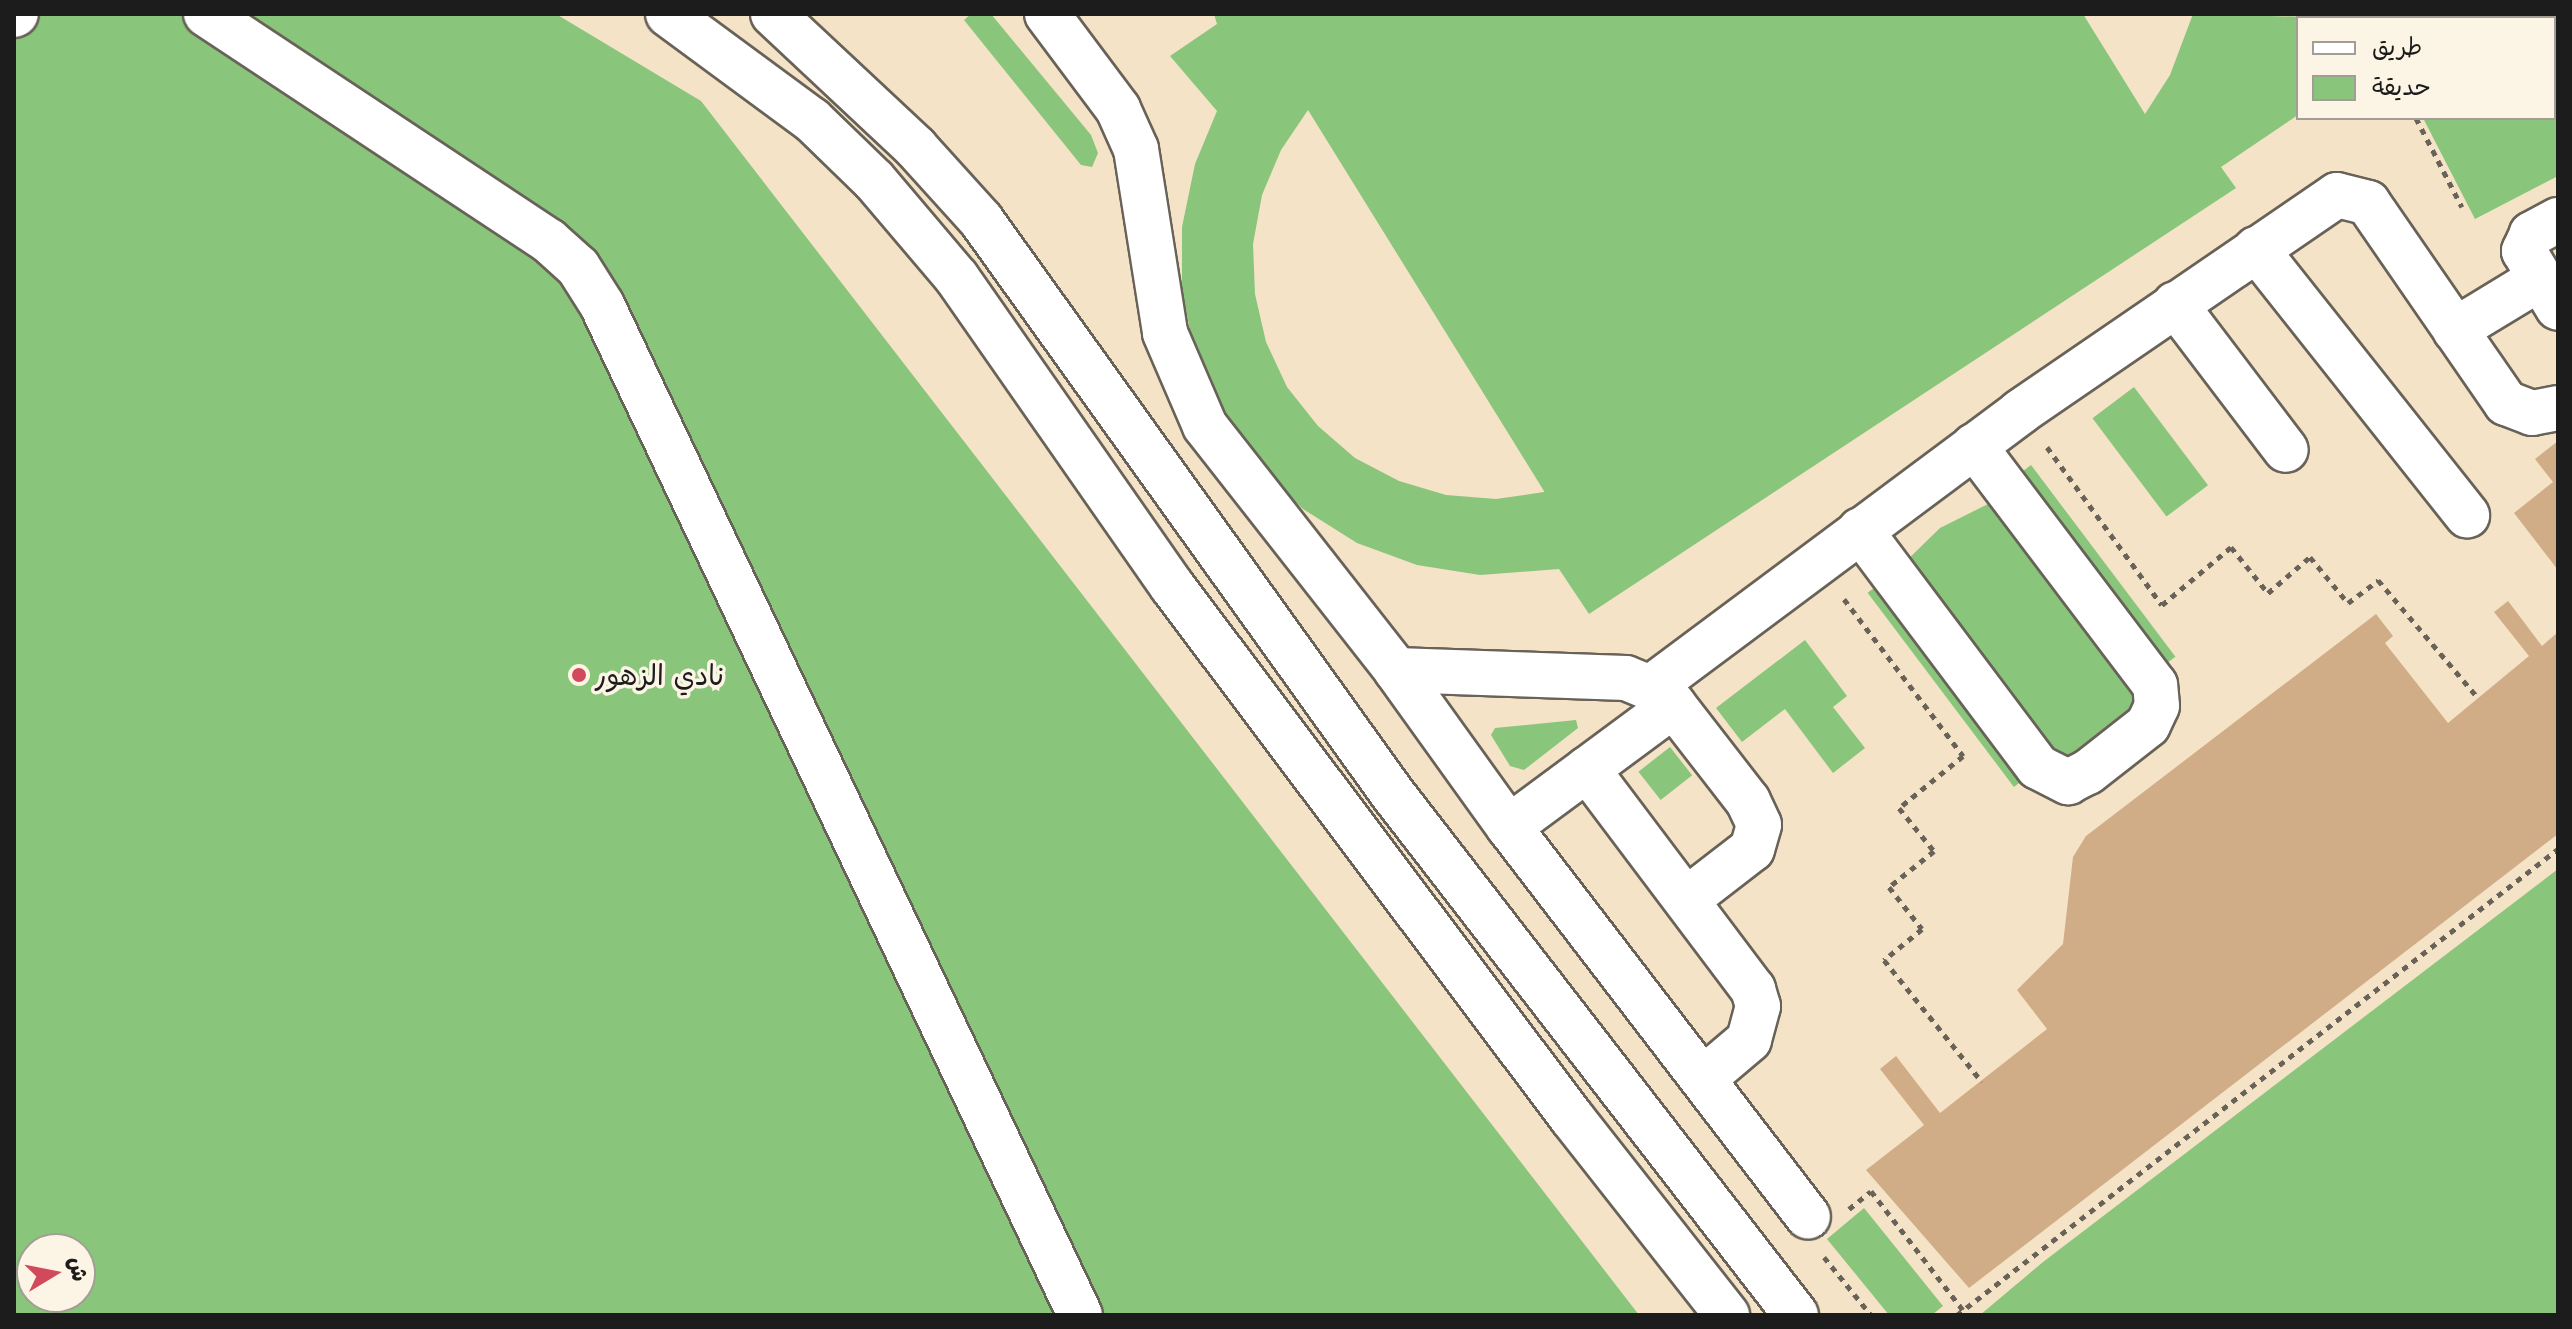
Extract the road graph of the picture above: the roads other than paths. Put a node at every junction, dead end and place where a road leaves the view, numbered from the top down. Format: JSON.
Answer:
{"nodes":[{"id":1,"x":206,"y":14,"type":"edge"},
{"id":2,"x":668,"y":14,"type":"edge"},
{"id":3,"x":775,"y":14,"type":"edge"},
{"id":4,"x":1047,"y":14,"type":"edge"},
{"id":5,"x":2558,"y":220,"type":"edge"},
{"id":6,"x":2256,"y":249,"type":"junction"},
{"id":7,"x":2553,"y":299,"type":"edge"},
{"id":8,"x":2175,"y":304,"type":"junction"},
{"id":9,"x":2455,"y":330,"type":"junction"},
{"id":10,"x":2558,"y":408,"type":"edge"},
{"id":11,"x":1974,"y":446,"type":"junction"},
{"id":12,"x":2286,"y":450,"type":"dead end"},
{"id":13,"x":2467,"y":515,"type":"dead end"},
{"id":14,"x":1860,"y":530,"type":"junction"},
{"id":15,"x":1396,"y":670,"type":"junction"},
{"id":16,"x":1664,"y":696,"type":"junction"},
{"id":17,"x":1587,"y":769,"type":"junction"},
{"id":18,"x":1509,"y":827,"type":"junction"},
{"id":19,"x":1686,"y":900,"type":"junction"},
{"id":20,"x":1703,"y":1079,"type":"junction"},
{"id":21,"x":1825,"y":1226,"type":"road end"},
{"id":22,"x":1080,"y":1315,"type":"edge"},
{"id":23,"x":1727,"y":1315,"type":"edge"},
{"id":24,"x":1796,"y":1315,"type":"edge"}],
"edges":[{"from":1,"to":22,"type":"lane"},
{"from":2,"to":23,"type":"lane"},
{"from":3,"to":24,"type":"lane"},
{"from":4,"to":15,"type":"lane"},
{"from":5,"to":7,"type":"lane"},
{"from":6,"to":8,"type":"lane"},
{"from":6,"to":9,"type":"lane"},
{"from":6,"to":13,"type":"lane"},
{"from":7,"to":9,"type":"lane"},
{"from":8,"to":11,"type":"lane"},
{"from":8,"to":12,"type":"lane"},
{"from":9,"to":10,"type":"lane"},
{"from":11,"to":14,"type":"lane"},
{"from":11,"to":14,"type":"lane"},
{"from":14,"to":16,"type":"lane"},
{"from":15,"to":16,"type":"lane"},
{"from":15,"to":18,"type":"lane"},
{"from":16,"to":17,"type":"lane"},
{"from":16,"to":19,"type":"lane"},
{"from":17,"to":18,"type":"lane"},
{"from":17,"to":19,"type":"lane"},
{"from":18,"to":20,"type":"lane"},
{"from":19,"to":20,"type":"lane"},
{"from":20,"to":21,"type":"lane"}]}
